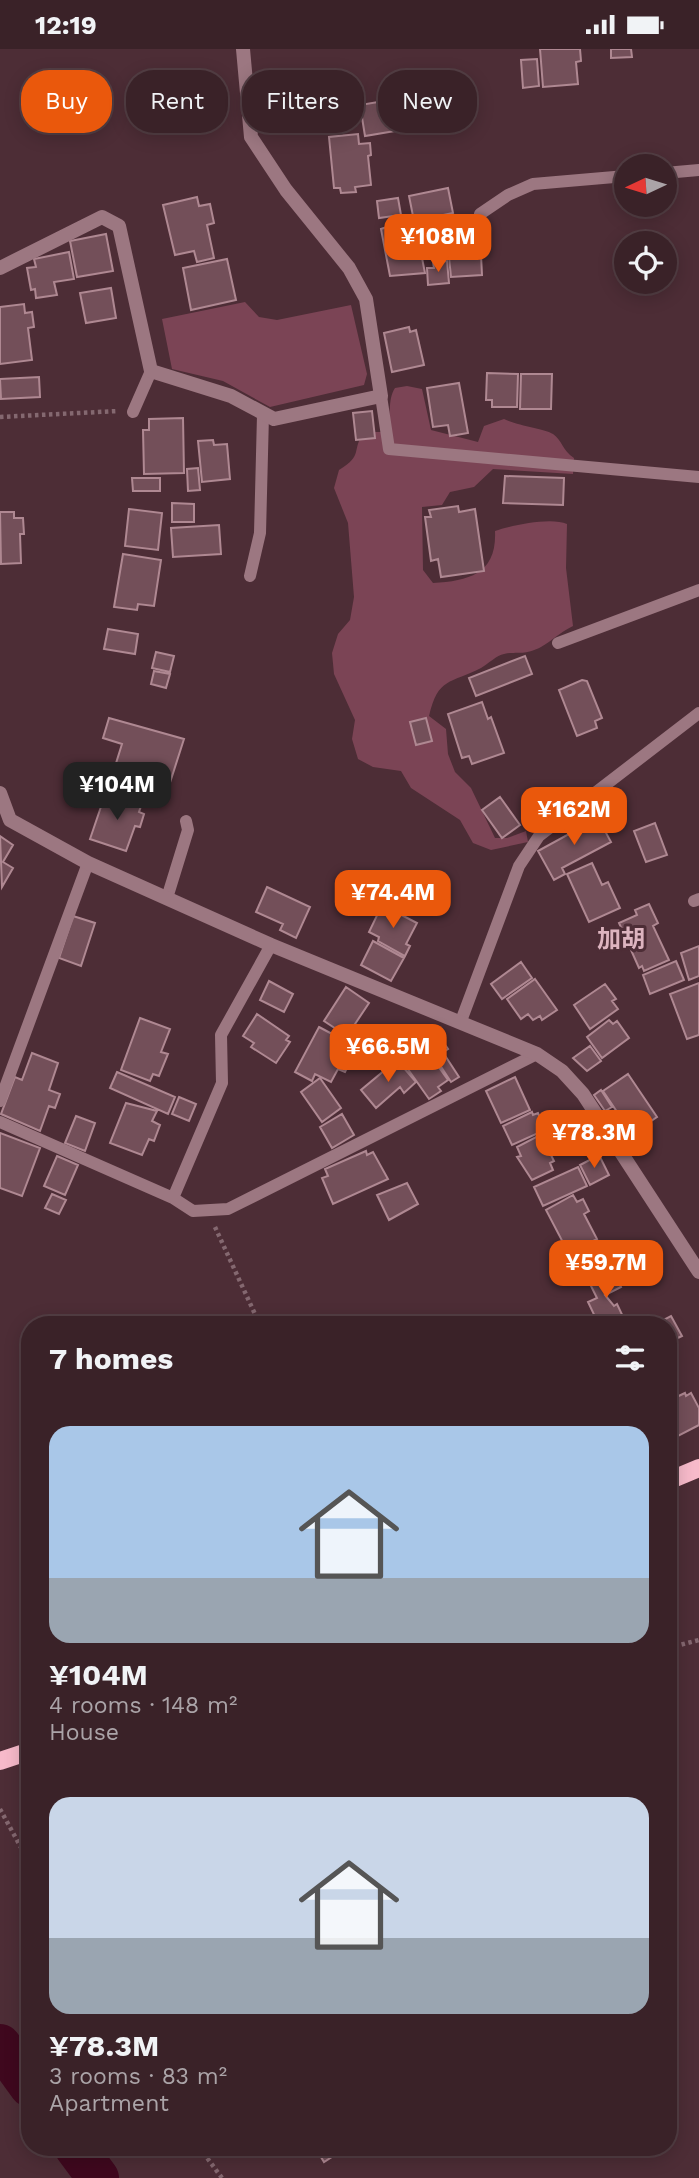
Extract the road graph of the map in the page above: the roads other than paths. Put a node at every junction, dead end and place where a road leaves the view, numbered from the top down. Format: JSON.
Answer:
{"nodes":[{"id":1,"x":243,"y":49,"type":"edge"},
{"id":2,"x":699,"y":170,"type":"edge"},
{"id":3,"x":677,"y":172,"type":"edge"},
{"id":4,"x":614,"y":177,"type":"edge"},
{"id":5,"x":480,"y":214,"type":"dead end"},
{"id":6,"x":0,"y":268,"type":"edge"},
{"id":7,"x":150,"y":372,"type":"junction"},
{"id":8,"x":381,"y":396,"type":"junction"},
{"id":9,"x":133,"y":412,"type":"road end"},
{"id":10,"x":263,"y":415,"type":"junction"},
{"id":11,"x":699,"y":477,"type":"edge"},
{"id":12,"x":250,"y":576,"type":"dead end"},
{"id":13,"x":699,"y":590,"type":"edge"},
{"id":14,"x":558,"y":643,"type":"dead end"},
{"id":15,"x":699,"y":713,"type":"edge"},
{"id":16,"x":0,"y":793,"type":"edge"},
{"id":17,"x":5,"y":818,"type":"edge"},
{"id":18,"x":186,"y":821,"type":"dead end"},
{"id":19,"x":88,"y":863,"type":"junction"},
{"id":20,"x":167,"y":898,"type":"junction"},
{"id":21,"x":271,"y":945,"type":"junction"},
{"id":22,"x":461,"y":1021,"type":"junction"},
{"id":23,"x":537,"y":1054,"type":"junction"},
{"id":24,"x":0,"y":1101,"type":"edge"},
{"id":25,"x":0,"y":1122,"type":"edge"},
{"id":26,"x":173,"y":1198,"type":"junction"},
{"id":27,"x":699,"y":1272,"type":"edge"},
{"id":28,"x":699,"y":1468,"type":"edge"},
{"id":29,"x":677,"y":1477,"type":"edge"},
{"id":30,"x":21,"y":1754,"type":"edge"},
{"id":31,"x":0,"y":1761,"type":"edge"}],
"edges":[{"from":1,"to":8,"type":"street"},
{"from":2,"to":3,"type":"lane"},
{"from":4,"to":5,"type":"lane"},
{"from":6,"to":7,"type":"street"},
{"from":7,"to":9,"type":"lane"},
{"from":7,"to":10,"type":"street"},
{"from":8,"to":10,"type":"street"},
{"from":8,"to":11,"type":"lane"},
{"from":10,"to":12,"type":"lane"},
{"from":13,"to":14,"type":"lane"},
{"from":15,"to":22,"type":"lane"},
{"from":16,"to":17,"type":"street"},
{"from":17,"to":19,"type":"street"},
{"from":18,"to":20,"type":"lane"},
{"from":19,"to":20,"type":"street"},
{"from":19,"to":24,"type":"lane"},
{"from":20,"to":21,"type":"street"},
{"from":21,"to":22,"type":"street"},
{"from":21,"to":26,"type":"lane"},
{"from":22,"to":23,"type":"street"},
{"from":23,"to":26,"type":"lane"},
{"from":23,"to":27,"type":"street"},
{"from":25,"to":26,"type":"lane"},
{"from":28,"to":29,"type":"main road"},
{"from":30,"to":31,"type":"main road"}]}
